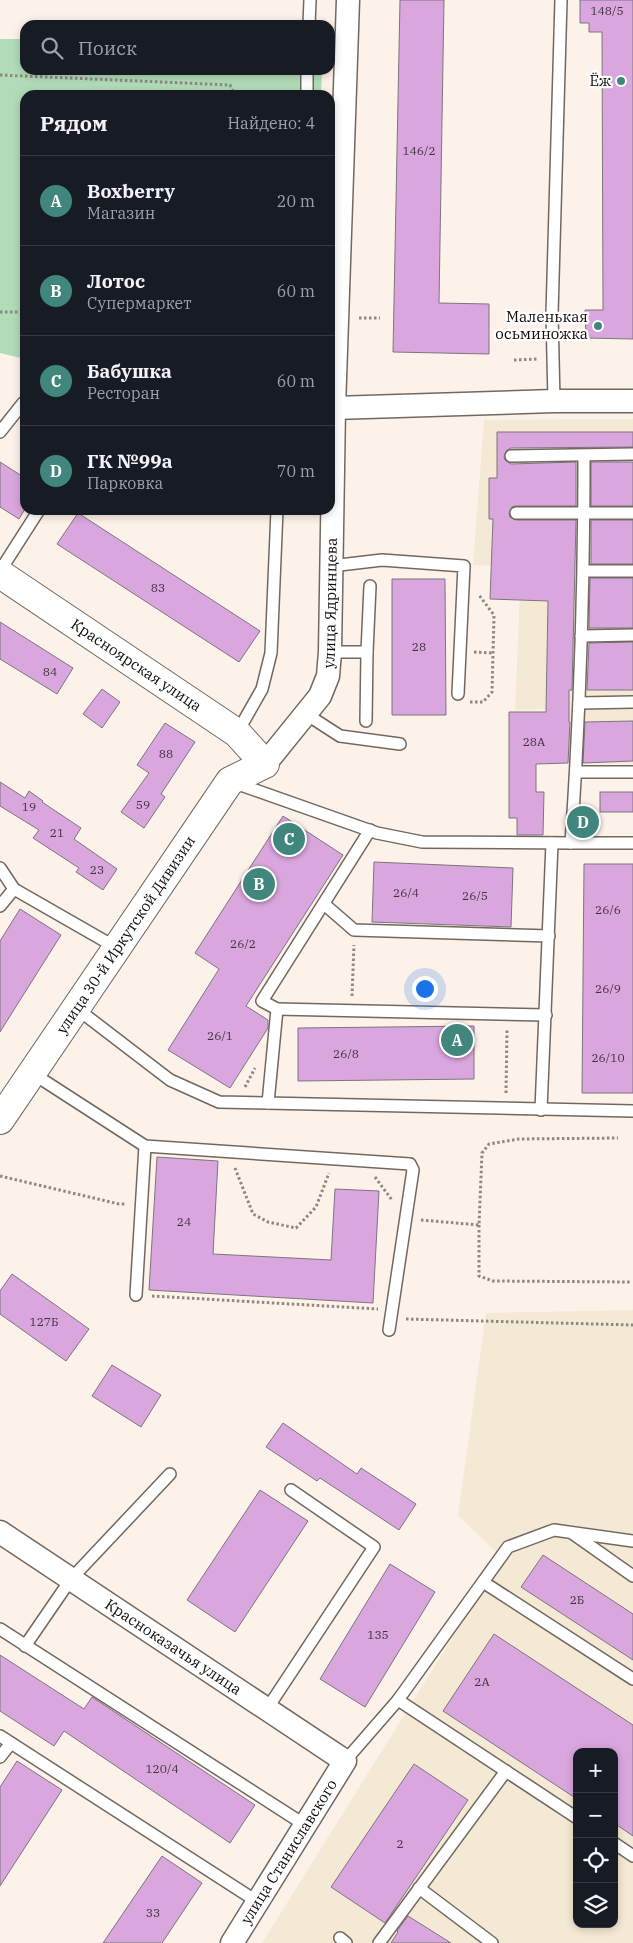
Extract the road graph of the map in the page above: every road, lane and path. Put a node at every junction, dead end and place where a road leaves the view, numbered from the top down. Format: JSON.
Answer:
{"nodes":[{"id":1,"x":310,"y":0,"type":"edge"},
{"id":2,"x":348,"y":0,"type":"edge"},
{"id":3,"x":561,"y":0,"type":"edge"},
{"id":4,"x":309,"y":20,"type":"edge"},
{"id":5,"x":0,"y":75,"type":"edge"},
{"id":6,"x":308,"y":75,"type":"edge"},
{"id":7,"x":232,"y":90,"type":"edge"},
{"id":8,"x":307,"y":90,"type":"edge"},
{"id":9,"x":0,"y":312,"type":"edge"},
{"id":10,"x":20,"y":312,"type":"edge"},
{"id":11,"x":359,"y":318,"type":"dead end"},
{"id":12,"x":380,"y":318,"type":"dead end"},
{"id":13,"x":335,"y":332,"type":"edge"},
{"id":14,"x":553,"y":359,"type":"junction"},
{"id":15,"x":514,"y":360,"type":"dead end"},
{"id":16,"x":554,"y":401,"type":"junction"},
{"id":17,"x":633,"y":402,"type":"edge"},
{"id":18,"x":20,"y":407,"type":"edge"},
{"id":19,"x":335,"y":408,"type":"edge"},
{"id":20,"x":0,"y":432,"type":"edge"},
{"id":21,"x":633,"y":454,"type":"edge"},
{"id":22,"x":511,"y":456,"type":"dead end"},
{"id":23,"x":584,"y":456,"type":"junction"},
{"id":24,"x":516,"y":513,"type":"dead end"},
{"id":25,"x":584,"y":513,"type":"junction"},
{"id":26,"x":633,"y":513,"type":"edge"},
{"id":27,"x":36,"y":515,"type":"edge"},
{"id":28,"x":276,"y":515,"type":"edge"},
{"id":29,"x":332,"y":515,"type":"edge"},
{"id":30,"x":332,"y":566,"type":"junction"},
{"id":31,"x":584,"y":571,"type":"junction"},
{"id":32,"x":633,"y":571,"type":"edge"},
{"id":33,"x":0,"y":572,"type":"edge"},
{"id":34,"x":463,"y":572,"type":"junction"},
{"id":35,"x":370,"y":586,"type":"dead end"},
{"id":36,"x":580,"y":636,"type":"junction"},
{"id":37,"x":633,"y":636,"type":"edge"},
{"id":38,"x":330,"y":652,"type":"junction"},
{"id":39,"x":367,"y":652,"type":"junction"},
{"id":40,"x":458,"y":694,"type":"joint"},
{"id":41,"x":633,"y":702,"type":"edge"},
{"id":42,"x":579,"y":703,"type":"junction"},
{"id":43,"x":306,"y":714,"type":"junction"},
{"id":44,"x":366,"y":721,"type":"dead end"},
{"id":45,"x":237,"y":733,"type":"junction"},
{"id":46,"x":400,"y":744,"type":"dead end"},
{"id":47,"x":265,"y":764,"type":"junction"},
{"id":48,"x":576,"y":772,"type":"junction"},
{"id":49,"x":633,"y":772,"type":"edge"},
{"id":50,"x":230,"y":781,"type":"junction"},
{"id":51,"x":370,"y":830,"type":"junction"},
{"id":52,"x":552,"y":843,"type":"junction"},
{"id":53,"x":571,"y":843,"type":"junction"},
{"id":54,"x":633,"y":843,"type":"edge"},
{"id":55,"x":0,"y":868,"type":"edge"},
{"id":56,"x":14,"y":889,"type":"junction"},
{"id":57,"x":324,"y":904,"type":"junction"},
{"id":58,"x":0,"y":906,"type":"edge"},
{"id":59,"x":354,"y":930,"type":"junction"},
{"id":60,"x":549,"y":936,"type":"junction"},
{"id":61,"x":117,"y":948,"type":"junction"},
{"id":62,"x":76,"y":1008,"type":"junction"},
{"id":63,"x":277,"y":1009,"type":"junction"},
{"id":64,"x":351,"y":1011,"type":"junction"},
{"id":65,"x":508,"y":1014,"type":"junction"},
{"id":66,"x":546,"y":1015,"type":"junction"},
{"id":67,"x":32,"y":1073,"type":"junction"},
{"id":68,"x":268,"y":1103,"type":"junction"},
{"id":69,"x":506,"y":1109,"type":"junction"},
{"id":70,"x":542,"y":1110,"type":"junction"},
{"id":71,"x":633,"y":1111,"type":"edge"},
{"id":72,"x":0,"y":1120,"type":"edge"},
{"id":73,"x":618,"y":1138,"type":"dead end"},
{"id":74,"x":145,"y":1146,"type":"junction"},
{"id":75,"x":228,"y":1151,"type":"junction"},
{"id":76,"x":335,"y":1158,"type":"junction"},
{"id":77,"x":363,"y":1160,"type":"junction"},
{"id":78,"x":0,"y":1176,"type":"edge"},
{"id":79,"x":142,"y":1203,"type":"junction"},
{"id":80,"x":406,"y":1219,"type":"junction"},
{"id":81,"x":479,"y":1225,"type":"junction"},
{"id":82,"x":631,"y":1282,"type":"dead end"},
{"id":83,"x":136,"y":1296,"type":"joint"},
{"id":84,"x":391,"y":1319,"type":"junction"},
{"id":85,"x":633,"y":1325,"type":"edge"},
{"id":86,"x":170,"y":1474,"type":"dead end"},
{"id":87,"x":291,"y":1490,"type":"dead end"},
{"id":88,"x":0,"y":1532,"type":"edge"},
{"id":89,"x":571,"y":1532,"type":"junction"},
{"id":90,"x":633,"y":1541,"type":"edge"},
{"id":91,"x":633,"y":1576,"type":"edge"},
{"id":92,"x":71,"y":1579,"type":"junction"},
{"id":93,"x":483,"y":1582,"type":"junction"},
{"id":94,"x":0,"y":1630,"type":"edge"},
{"id":95,"x":25,"y":1646,"type":"junction"},
{"id":96,"x":633,"y":1678,"type":"edge"},
{"id":97,"x":398,"y":1700,"type":"junction"},
{"id":98,"x":267,"y":1709,"type":"junction"},
{"id":99,"x":0,"y":1736,"type":"edge"},
{"id":100,"x":11,"y":1743,"type":"junction"},
{"id":101,"x":0,"y":1757,"type":"edge"},
{"id":102,"x":345,"y":1761,"type":"junction"},
{"id":103,"x":506,"y":1771,"type":"junction"},
{"id":104,"x":573,"y":1815,"type":"edge"},
{"id":105,"x":305,"y":1825,"type":"junction"},
{"id":106,"x":618,"y":1846,"type":"edge"},
{"id":107,"x":633,"y":1856,"type":"edge"},
{"id":108,"x":419,"y":1888,"type":"junction"},
{"id":109,"x":258,"y":1902,"type":"junction"},
{"id":110,"x":232,"y":1943,"type":"edge"},
{"id":111,"x":379,"y":1943,"type":"edge"},
{"id":112,"x":492,"y":1943,"type":"edge"}],
"edges":[{"from":1,"to":4,"type":"lane"},
{"from":2,"to":13,"type":"street","name":"улица Ядринцева"},
{"from":3,"to":14,"type":"lane"},
{"from":5,"to":7,"type":"path"},
{"from":6,"to":8,"type":"lane"},
{"from":9,"to":10,"type":"path"},
{"from":11,"to":12,"type":"path"},
{"from":14,"to":15,"type":"path"},
{"from":14,"to":16,"type":"lane"},
{"from":16,"to":17,"type":"street"},
{"from":16,"to":19,"type":"street"},
{"from":18,"to":20,"type":"lane"},
{"from":21,"to":23,"type":"lane"},
{"from":22,"to":23,"type":"lane"},
{"from":23,"to":25,"type":"lane"},
{"from":24,"to":25,"type":"lane"},
{"from":25,"to":26,"type":"lane"},
{"from":25,"to":31,"type":"lane"},
{"from":27,"to":33,"type":"lane"},
{"from":28,"to":45,"type":"lane"},
{"from":29,"to":30,"type":"street","name":"улица Ядринцева"},
{"from":30,"to":34,"type":"lane"},
{"from":30,"to":38,"type":"street","name":"улица Ядринцева"},
{"from":31,"to":32,"type":"lane"},
{"from":31,"to":36,"type":"lane"},
{"from":33,"to":45,"type":"street","name":"Красноярская улица"},
{"from":34,"to":40,"type":"lane"},
{"from":34,"to":40,"type":"path"},
{"from":35,"to":39,"type":"lane"},
{"from":36,"to":37,"type":"lane"},
{"from":36,"to":42,"type":"lane"},
{"from":38,"to":39,"type":"lane"},
{"from":38,"to":43,"type":"street","name":"улица Ядринцева"},
{"from":39,"to":44,"type":"lane"},
{"from":41,"to":42,"type":"lane"},
{"from":42,"to":48,"type":"lane"},
{"from":43,"to":46,"type":"lane"},
{"from":43,"to":47,"type":"street","name":"улица Ядринцева"},
{"from":45,"to":47,"type":"street","name":"Красноярская улица"},
{"from":47,"to":50,"type":"street"},
{"from":48,"to":49,"type":"lane"},
{"from":48,"to":53,"type":"lane"},
{"from":50,"to":51,"type":"lane"},
{"from":50,"to":61,"type":"street","name":"улица 30-й Иркутской Дивизии"},
{"from":51,"to":52,"type":"lane"},
{"from":51,"to":57,"type":"lane"},
{"from":52,"to":53,"type":"lane"},
{"from":52,"to":60,"type":"lane"},
{"from":53,"to":54,"type":"lane"},
{"from":55,"to":56,"type":"lane"},
{"from":56,"to":58,"type":"lane"},
{"from":56,"to":61,"type":"lane"},
{"from":57,"to":59,"type":"lane"},
{"from":57,"to":63,"type":"lane"},
{"from":59,"to":60,"type":"lane"},
{"from":59,"to":64,"type":"path"},
{"from":60,"to":66,"type":"lane"},
{"from":61,"to":62,"type":"street","name":"улица 30-й Иркутской Дивизии"},
{"from":62,"to":67,"type":"street","name":"улица 30-й Иркутской Дивизии"},
{"from":62,"to":68,"type":"lane"},
{"from":63,"to":64,"type":"lane"},
{"from":63,"to":68,"type":"lane"},
{"from":64,"to":65,"type":"lane"},
{"from":65,"to":66,"type":"lane"},
{"from":65,"to":69,"type":"path"},
{"from":66,"to":70,"type":"lane"},
{"from":67,"to":72,"type":"street","name":"улица 30-й Иркутской Дивизии"},
{"from":67,"to":74,"type":"lane"},
{"from":68,"to":69,"type":"lane"},
{"from":69,"to":70,"type":"lane"},
{"from":70,"to":71,"type":"lane"},
{"from":73,"to":81,"type":"path"},
{"from":74,"to":75,"type":"lane"},
{"from":74,"to":79,"type":"lane"},
{"from":75,"to":76,"type":"lane"},
{"from":75,"to":76,"type":"path"},
{"from":76,"to":77,"type":"lane"},
{"from":77,"to":80,"type":"path"},
{"from":77,"to":80,"type":"lane"},
{"from":78,"to":79,"type":"path"},
{"from":79,"to":83,"type":"lane"},
{"from":80,"to":81,"type":"path"},
{"from":80,"to":84,"type":"lane"},
{"from":81,"to":82,"type":"path"},
{"from":83,"to":84,"type":"path"},
{"from":84,"to":85,"type":"path"},
{"from":86,"to":92,"type":"lane"},
{"from":87,"to":98,"type":"lane"},
{"from":88,"to":92,"type":"street","name":"Красноказачья улица"},
{"from":89,"to":90,"type":"lane"},
{"from":89,"to":91,"type":"lane"},
{"from":89,"to":93,"type":"lane"},
{"from":92,"to":95,"type":"lane"},
{"from":92,"to":98,"type":"street","name":"Красноказачья улица"},
{"from":93,"to":96,"type":"lane"},
{"from":93,"to":97,"type":"lane"},
{"from":94,"to":95,"type":"lane"},
{"from":95,"to":105,"type":"lane"},
{"from":97,"to":102,"type":"lane"},
{"from":97,"to":103,"type":"lane"},
{"from":98,"to":102,"type":"street","name":"Красноказачья улица"},
{"from":99,"to":100,"type":"lane"},
{"from":100,"to":101,"type":"lane"},
{"from":100,"to":109,"type":"lane"},
{"from":102,"to":105,"type":"street","name":"улица Станиславского"},
{"from":103,"to":104,"type":"lane"},
{"from":103,"to":108,"type":"lane"},
{"from":105,"to":109,"type":"street","name":"улица Станиславского"},
{"from":106,"to":107,"type":"lane"},
{"from":108,"to":111,"type":"lane"},
{"from":108,"to":112,"type":"lane"},
{"from":109,"to":110,"type":"street","name":"улица Станиславского"}]}
